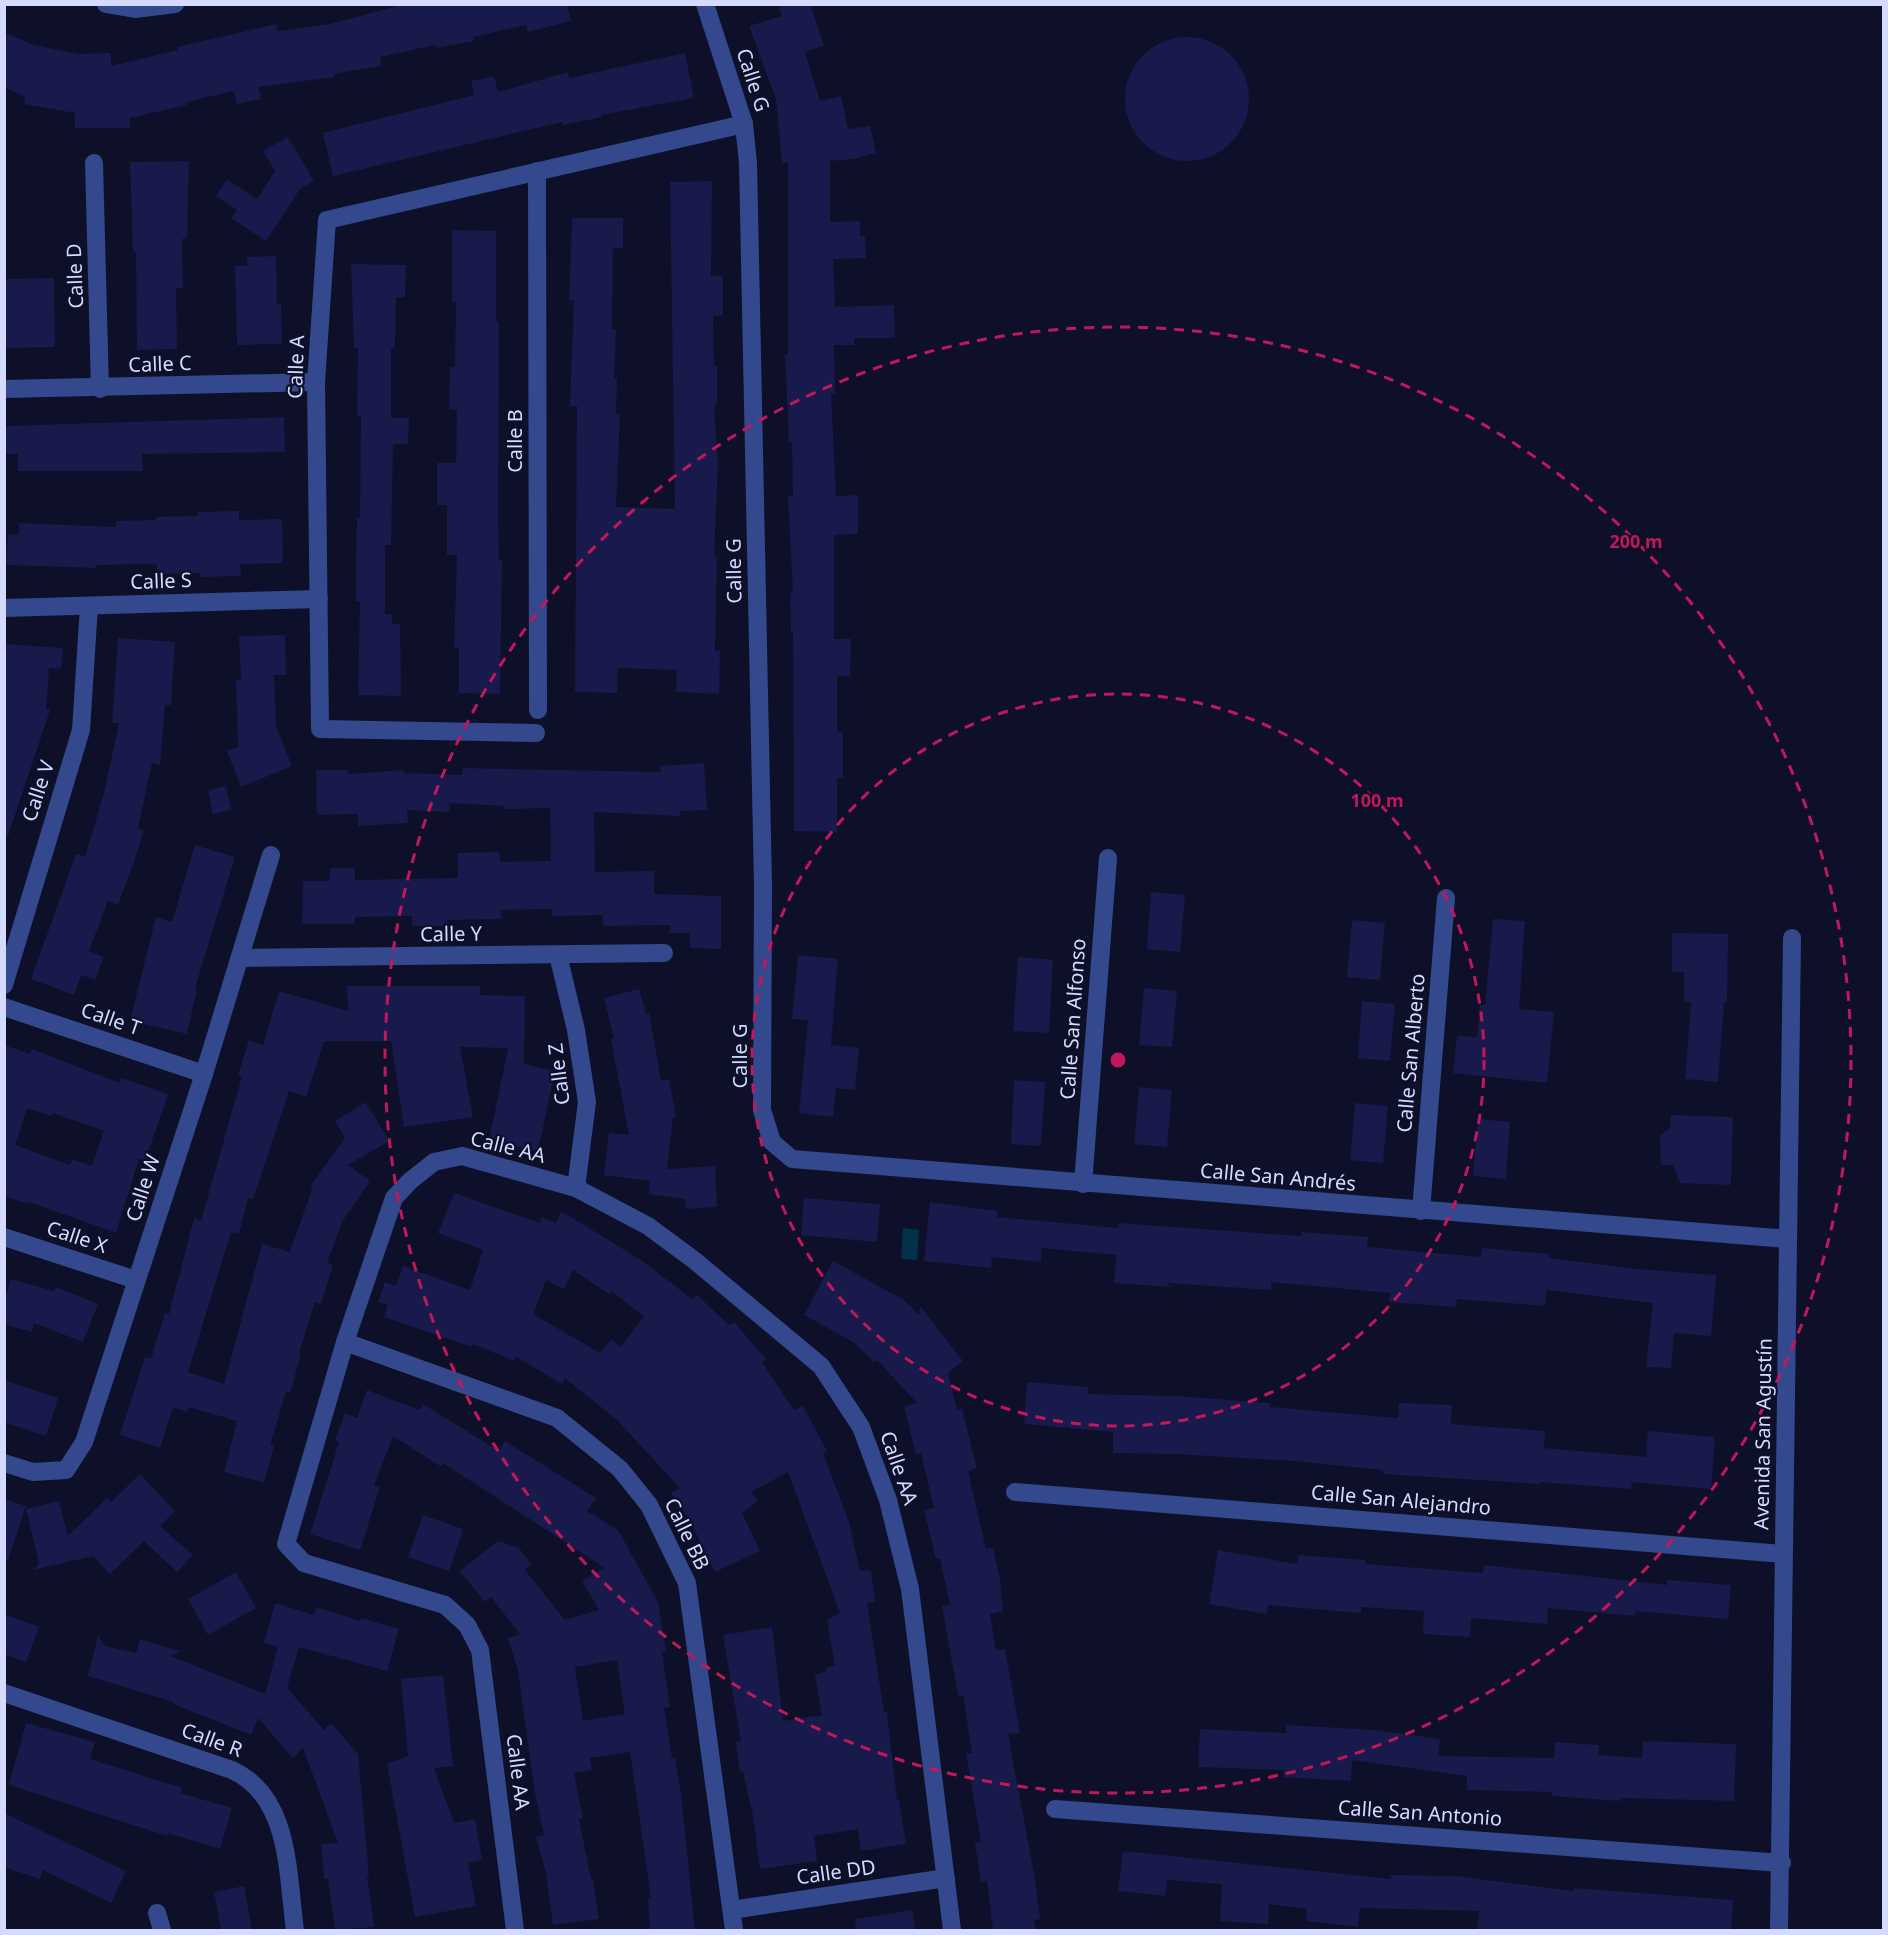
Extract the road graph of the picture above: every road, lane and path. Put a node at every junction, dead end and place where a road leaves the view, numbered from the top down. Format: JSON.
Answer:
{"nodes":[{"id":1,"x":106,"y":4,"type":"edge"},
{"id":2,"x":174,"y":4,"type":"edge"},
{"id":3,"x":705,"y":4,"type":"edge"},
{"id":4,"x":744,"y":124,"type":"junction"},
{"id":5,"x":94,"y":163,"type":"dead end"},
{"id":6,"x":537,"y":171,"type":"junction"},
{"id":7,"x":316,"y":382,"type":"junction"},
{"id":8,"x":4,"y":389,"type":"edge"},
{"id":9,"x":100,"y":389,"type":"junction"},
{"id":10,"x":319,"y":599,"type":"junction"},
{"id":11,"x":88,"y":606,"type":"junction"},
{"id":12,"x":4,"y":608,"type":"edge"},
{"id":13,"x":538,"y":710,"type":"dead end"},
{"id":14,"x":536,"y":733,"type":"dead end"},
{"id":15,"x":271,"y":855,"type":"dead end"},
{"id":16,"x":1108,"y":858,"type":"dead end"},
{"id":17,"x":1446,"y":898,"type":"dead end"},
{"id":18,"x":1792,"y":938,"type":"dead end"},
{"id":19,"x":664,"y":953,"type":"dead end"},
{"id":20,"x":558,"y":955,"type":"junction"},
{"id":21,"x":240,"y":958,"type":"junction"},
{"id":22,"x":4,"y":985,"type":"edge"},
{"id":23,"x":4,"y":1007,"type":"edge"},
{"id":24,"x":204,"y":1074,"type":"junction"},
{"id":25,"x":772,"y":1142,"type":"joint"},
{"id":26,"x":1083,"y":1184,"type":"junction"},
{"id":27,"x":576,"y":1188,"type":"junction"},
{"id":28,"x":1421,"y":1211,"type":"junction"},
{"id":29,"x":4,"y":1237,"type":"edge"},
{"id":30,"x":1788,"y":1239,"type":"junction"},
{"id":31,"x":136,"y":1280,"type":"junction"},
{"id":32,"x":345,"y":1342,"type":"junction"},
{"id":33,"x":4,"y":1463,"type":"edge"},
{"id":34,"x":1015,"y":1492,"type":"dead end"},
{"id":35,"x":1784,"y":1554,"type":"junction"},
{"id":36,"x":4,"y":1694,"type":"edge"},
{"id":37,"x":1055,"y":1809,"type":"dead end"},
{"id":38,"x":1782,"y":1863,"type":"junction"},
{"id":39,"x":946,"y":1878,"type":"junction"},
{"id":40,"x":732,"y":1910,"type":"junction"},
{"id":41,"x":295,"y":1930,"type":"edge"},
{"id":42,"x":515,"y":1930,"type":"edge"},
{"id":43,"x":734,"y":1930,"type":"edge"},
{"id":44,"x":952,"y":1930,"type":"edge"},
{"id":45,"x":1779,"y":1930,"type":"edge"}],
"edges":[{"from":1,"to":2,"type":"street"},
{"from":3,"to":4,"type":"street","name":"Calle G"},
{"from":4,"to":6,"type":"street","name":"Calle A"},
{"from":4,"to":25,"type":"street","name":"Calle G"},
{"from":5,"to":9,"type":"street","name":"Calle D"},
{"from":6,"to":7,"type":"street","name":"Calle A"},
{"from":6,"to":13,"type":"street","name":"Calle B"},
{"from":7,"to":9,"type":"street","name":"Calle C"},
{"from":7,"to":10,"type":"street","name":"Calle A"},
{"from":8,"to":9,"type":"street","name":"Calle C"},
{"from":10,"to":11,"type":"street","name":"Calle S"},
{"from":10,"to":14,"type":"street","name":"Calle A"},
{"from":11,"to":12,"type":"street","name":"Calle S"},
{"from":11,"to":22,"type":"street","name":"Calle V"},
{"from":15,"to":21,"type":"street","name":"Calle W"},
{"from":16,"to":26,"type":"street","name":"Calle San Alfonso"},
{"from":17,"to":28,"type":"street","name":"Calle San Alberto"},
{"from":18,"to":30,"type":"street","name":"Avenida San Agustín"},
{"from":19,"to":20,"type":"street","name":"Calle Y"},
{"from":20,"to":21,"type":"street","name":"Calle Y"},
{"from":20,"to":27,"type":"street","name":"Calle Z"},
{"from":21,"to":24,"type":"street","name":"Calle W"},
{"from":23,"to":24,"type":"street","name":"Calle T"},
{"from":24,"to":31,"type":"street","name":"Calle W"},
{"from":25,"to":26,"type":"street","name":"Calle San Andrés"},
{"from":26,"to":28,"type":"street","name":"Calle San Andrés"},
{"from":27,"to":32,"type":"street","name":"Calle AA"},
{"from":27,"to":39,"type":"street","name":"Calle AA"},
{"from":28,"to":30,"type":"street","name":"Calle San Andrés"},
{"from":29,"to":31,"type":"street","name":"Calle X"},
{"from":30,"to":35,"type":"street","name":"Avenida San Agustín"},
{"from":31,"to":33,"type":"street","name":"Calle W"},
{"from":32,"to":40,"type":"street","name":"Calle BB"},
{"from":32,"to":42,"type":"street","name":"Calle AA"},
{"from":34,"to":35,"type":"street","name":"Calle San Alejandro"},
{"from":35,"to":38,"type":"street","name":"Avenida San Agustín"},
{"from":36,"to":41,"type":"street","name":"Calle R"},
{"from":37,"to":38,"type":"street","name":"Calle San Antonio"},
{"from":38,"to":45,"type":"street","name":"Avenida San Agustín"},
{"from":39,"to":40,"type":"street","name":"Calle DD"},
{"from":39,"to":44,"type":"street","name":"Calle AA"},
{"from":40,"to":43,"type":"street","name":"Calle BB"}]}
